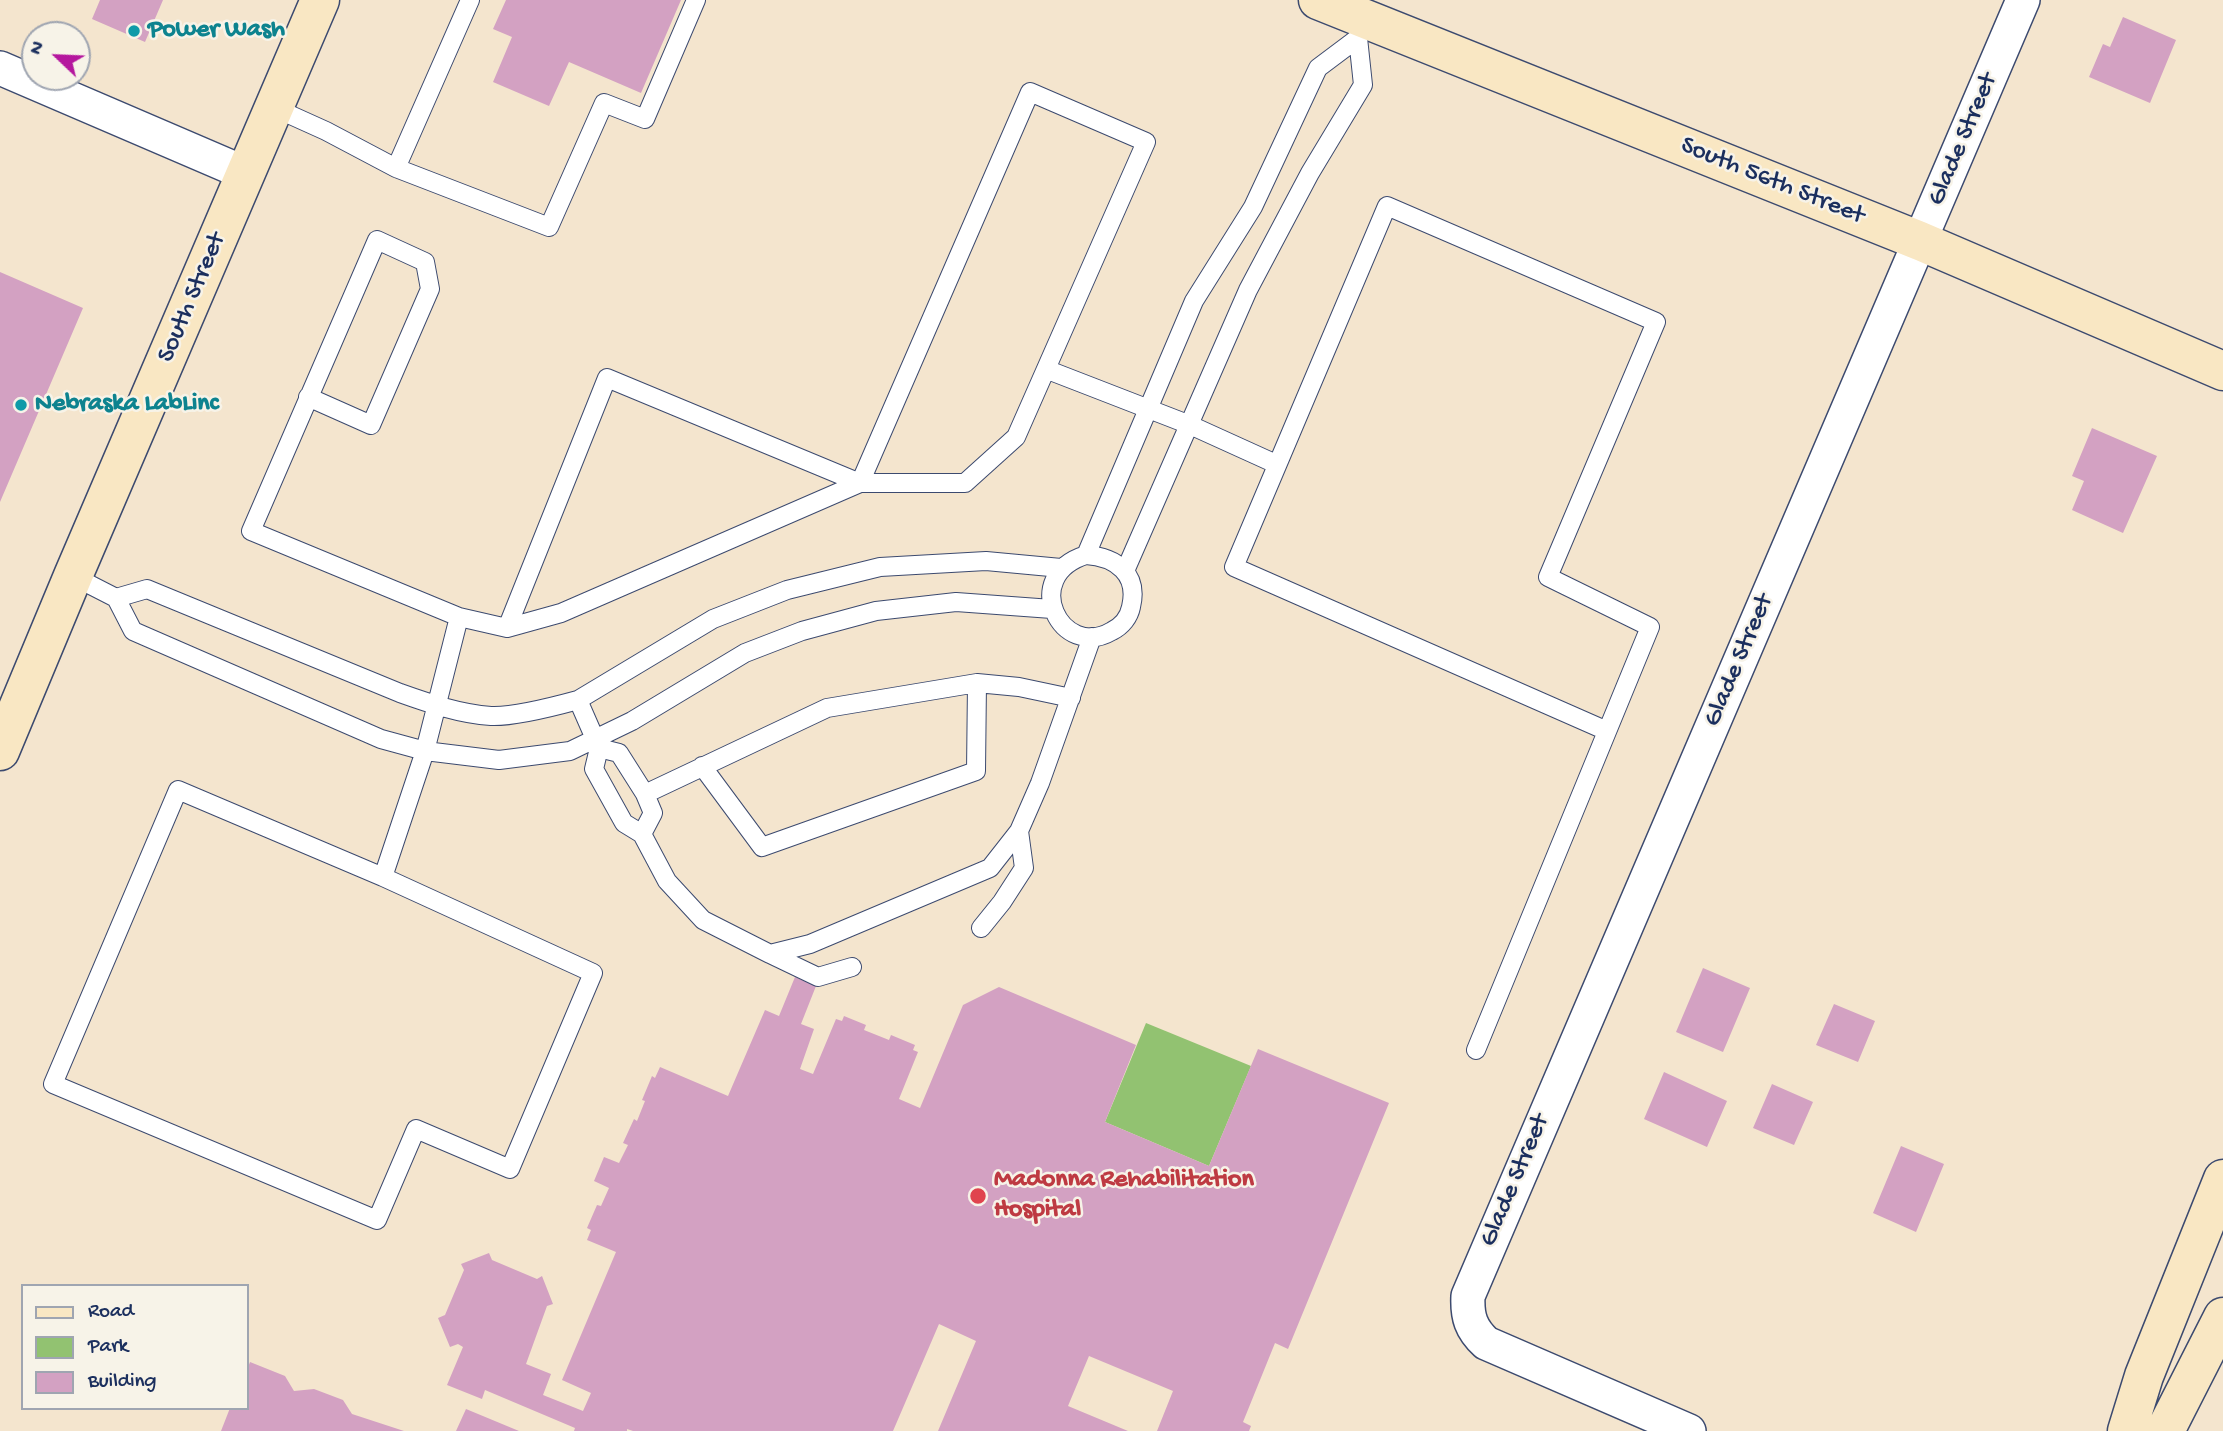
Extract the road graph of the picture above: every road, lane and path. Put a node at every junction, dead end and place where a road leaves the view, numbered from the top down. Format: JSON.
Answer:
{"nodes":[{"id":1,"x":320,"y":0,"type":"edge"},
{"id":2,"x":470,"y":0,"type":"edge"},
{"id":3,"x":696,"y":0,"type":"edge"},
{"id":4,"x":1318,"y":0,"type":"edge"},
{"id":5,"x":2023,"y":0,"type":"edge"},
{"id":6,"x":1363,"y":29,"type":"junction"},
{"id":7,"x":0,"y":68,"type":"edge"},
{"id":8,"x":275,"y":108,"type":"junction"},
{"id":9,"x":396,"y":168,"type":"junction"},
{"id":10,"x":247,"y":174,"type":"junction"},
{"id":11,"x":1920,"y":241,"type":"junction"},
{"id":12,"x":1048,"y":370,"type":"junction"},
{"id":13,"x":2223,"y":371,"type":"edge"},
{"id":14,"x":308,"y":397,"type":"junction"},
{"id":15,"x":1149,"y":409,"type":"junction"},
{"id":16,"x":1189,"y":425,"type":"junction"},
{"id":17,"x":1276,"y":464,"type":"junction"},
{"id":18,"x":860,"y":483,"type":"junction"},
{"id":19,"x":1086,"y":555,"type":"junction"},
{"id":20,"x":1061,"y":568,"type":"junction"},
{"id":21,"x":1125,"y":571,"type":"junction"},
{"id":22,"x":73,"y":576,"type":"junction"},
{"id":23,"x":116,"y":598,"type":"junction"},
{"id":24,"x":1052,"y":609,"type":"junction"},
{"id":25,"x":459,"y":617,"type":"junction"},
{"id":26,"x":507,"y":628,"type":"junction"},
{"id":27,"x":1092,"y":637,"type":"junction"},
{"id":28,"x":977,"y":683,"type":"junction"},
{"id":29,"x":1071,"y":698,"type":"junction"},
{"id":30,"x":578,"y":700,"type":"junction"},
{"id":31,"x":437,"y":705,"type":"junction"},
{"id":32,"x":1607,"y":731,"type":"junction"},
{"id":33,"x":597,"y":744,"type":"junction"},
{"id":34,"x":0,"y":751,"type":"edge"},
{"id":35,"x":425,"y":751,"type":"junction"},
{"id":36,"x":702,"y":766,"type":"junction"},
{"id":37,"x":645,"y":794,"type":"junction"},
{"id":38,"x":1019,"y":831,"type":"junction"},
{"id":39,"x":642,"y":834,"type":"junction"},
{"id":40,"x":383,"y":877,"type":"junction"},
{"id":41,"x":981,"y":928,"type":"dead end"},
{"id":42,"x":770,"y":954,"type":"junction"},
{"id":43,"x":852,"y":967,"type":"dead end"},
{"id":44,"x":1476,"y":1050,"type":"dead end"},
{"id":45,"x":2223,"y":1179,"type":"edge"},
{"id":46,"x":2223,"y":1317,"type":"edge"},
{"id":47,"x":1689,"y":1431,"type":"edge"},
{"id":48,"x":2127,"y":1431,"type":"edge"},
{"id":49,"x":2165,"y":1431,"type":"edge"}],
"edges":[{"from":1,"to":8,"type":"main road","name":"South Street"},
{"from":2,"to":9,"type":"lane"},
{"from":3,"to":9,"type":"lane"},
{"from":4,"to":6,"type":"main road","name":"South 56th Street"},
{"from":5,"to":11,"type":"street","name":"Glade Street"},
{"from":6,"to":11,"type":"main road","name":"South 56th Street"},
{"from":6,"to":15,"type":"lane"},
{"from":6,"to":16,"type":"lane"},
{"from":7,"to":10,"type":"street"},
{"from":8,"to":9,"type":"lane"},
{"from":8,"to":10,"type":"main road","name":"South Street"},
{"from":10,"to":22,"type":"main road","name":"South Street"},
{"from":11,"to":13,"type":"main road","name":"South 56th Street"},
{"from":11,"to":47,"type":"street","name":"Glade Street"},
{"from":12,"to":15,"type":"lane"},
{"from":12,"to":18,"type":"lane"},
{"from":12,"to":18,"type":"lane"},
{"from":14,"to":14,"type":"lane"},
{"from":14,"to":25,"type":"lane"},
{"from":15,"to":16,"type":"lane"},
{"from":15,"to":19,"type":"lane"},
{"from":16,"to":17,"type":"lane"},
{"from":16,"to":21,"type":"lane"},
{"from":17,"to":32,"type":"lane"},
{"from":17,"to":32,"type":"lane"},
{"from":18,"to":26,"type":"lane"},
{"from":18,"to":26,"type":"lane"},
{"from":19,"to":20,"type":"lane"},
{"from":19,"to":21,"type":"lane"},
{"from":20,"to":24,"type":"lane"},
{"from":20,"to":30,"type":"lane"},
{"from":21,"to":27,"type":"lane"},
{"from":22,"to":23,"type":"lane"},
{"from":22,"to":34,"type":"main road","name":"South Street"},
{"from":23,"to":31,"type":"lane"},
{"from":23,"to":35,"type":"lane"},
{"from":24,"to":27,"type":"lane"},
{"from":24,"to":33,"type":"lane"},
{"from":25,"to":26,"type":"lane"},
{"from":25,"to":31,"type":"lane"},
{"from":27,"to":29,"type":"lane"},
{"from":28,"to":29,"type":"lane"},
{"from":28,"to":36,"type":"lane"},
{"from":28,"to":36,"type":"lane"},
{"from":29,"to":38,"type":"lane"},
{"from":30,"to":31,"type":"lane"},
{"from":30,"to":33,"type":"lane"},
{"from":31,"to":35,"type":"lane"},
{"from":32,"to":44,"type":"lane"},
{"from":33,"to":35,"type":"lane"},
{"from":33,"to":37,"type":"lane"},
{"from":33,"to":39,"type":"lane"},
{"from":35,"to":40,"type":"lane"},
{"from":36,"to":37,"type":"lane"},
{"from":37,"to":39,"type":"lane"},
{"from":38,"to":41,"type":"lane"},
{"from":38,"to":42,"type":"lane"},
{"from":39,"to":42,"type":"lane"},
{"from":40,"to":40,"type":"lane"},
{"from":42,"to":43,"type":"lane"},
{"from":45,"to":48,"type":"main road"},
{"from":46,"to":49,"type":"main road"}]}
